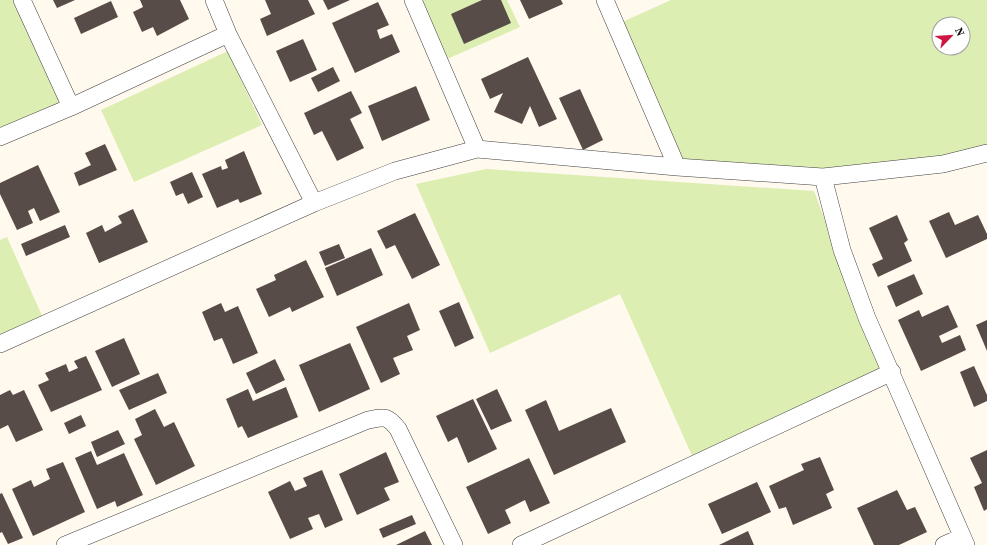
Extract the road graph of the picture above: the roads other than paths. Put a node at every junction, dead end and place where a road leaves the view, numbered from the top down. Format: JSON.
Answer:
{"nodes":[{"id":1,"x":22,"y":0,"type":"edge"},
{"id":2,"x":214,"y":0,"type":"edge"},
{"id":3,"x":413,"y":0,"type":"edge"},
{"id":4,"x":605,"y":0,"type":"edge"},
{"id":5,"x":228,"y":34,"type":"junction"},
{"id":6,"x":71,"y":107,"type":"junction"},
{"id":7,"x":0,"y":137,"type":"edge"},
{"id":8,"x":477,"y":150,"type":"junction"},
{"id":9,"x":987,"y":154,"type":"edge"},
{"id":10,"x":677,"y":167,"type":"junction"},
{"id":11,"x":823,"y":177,"type":"junction"},
{"id":12,"x":314,"y":203,"type":"junction"},
{"id":13,"x":0,"y":344,"type":"edge"},
{"id":14,"x":892,"y":372,"type":"junction"},
{"id":15,"x":964,"y":541,"type":"edge"},
{"id":16,"x":67,"y":545,"type":"edge"},
{"id":17,"x":454,"y":545,"type":"edge"},
{"id":18,"x":520,"y":545,"type":"edge"},
{"id":19,"x":944,"y":545,"type":"edge"}],
"edges":[{"from":1,"to":6,"type":"street"},
{"from":2,"to":5,"type":"street"},
{"from":3,"to":8,"type":"street"},
{"from":4,"to":10,"type":"street"},
{"from":5,"to":6,"type":"street"},
{"from":5,"to":12,"type":"street"},
{"from":6,"to":7,"type":"street"},
{"from":8,"to":10,"type":"street"},
{"from":8,"to":12,"type":"street"},
{"from":9,"to":11,"type":"street"},
{"from":10,"to":11,"type":"street"},
{"from":11,"to":14,"type":"street"},
{"from":12,"to":13,"type":"street"},
{"from":14,"to":15,"type":"street"},
{"from":14,"to":18,"type":"street"},
{"from":15,"to":19,"type":"street"},
{"from":16,"to":17,"type":"street"}]}
